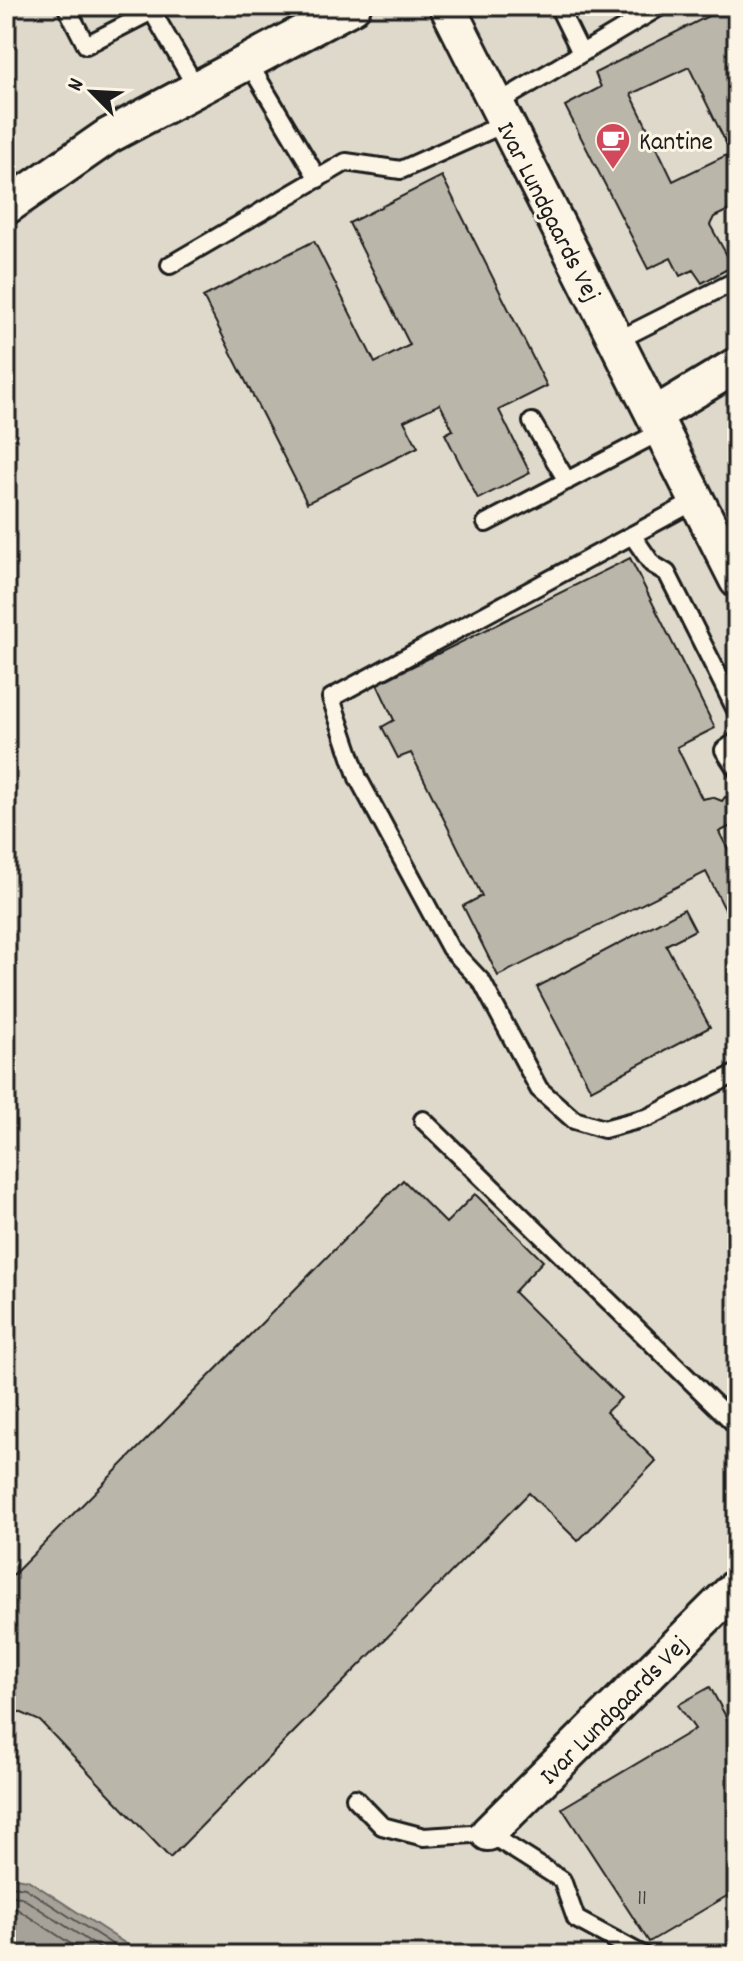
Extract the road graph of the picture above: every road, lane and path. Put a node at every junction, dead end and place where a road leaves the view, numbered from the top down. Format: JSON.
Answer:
{"nodes":[{"id":1,"x":66,"y":6,"type":"edge"},
{"id":2,"x":353,"y":6,"type":"edge"},
{"id":3,"x":447,"y":6,"type":"edge"},
{"id":4,"x":558,"y":6,"type":"edge"},
{"id":5,"x":154,"y":8,"type":"edge"},
{"id":6,"x":651,"y":8,"type":"edge"},
{"id":7,"x":581,"y":53,"type":"junction"},
{"id":8,"x":248,"y":62,"type":"junction"},
{"id":9,"x":196,"y":87,"type":"junction"},
{"id":10,"x":501,"y":113,"type":"junction"},
{"id":11,"x":318,"y":179,"type":"junction"},
{"id":12,"x":6,"y":207,"type":"edge"},
{"id":13,"x":170,"y":265,"type":"dead end"},
{"id":14,"x":737,"y":280,"type":"edge"},
{"id":15,"x":616,"y":341,"type":"junction"},
{"id":16,"x":737,"y":365,"type":"edge"},
{"id":17,"x":532,"y":422,"type":"dead end"},
{"id":18,"x":658,"y":423,"type":"junction"},
{"id":19,"x":567,"y":481,"type":"junction"},
{"id":20,"x":697,"y":500,"type":"junction"},
{"id":21,"x":486,"y":523,"type":"dead end"},
{"id":22,"x":632,"y":535,"type":"junction"},
{"id":23,"x":737,"y":580,"type":"edge"},
{"id":24,"x":737,"y":712,"type":"edge"},
{"id":25,"x":737,"y":741,"type":"edge"},
{"id":26,"x":737,"y":770,"type":"edge"},
{"id":27,"x":737,"y":1073,"type":"edge"},
{"id":28,"x":423,"y":1120,"type":"dead end"},
{"id":29,"x":737,"y":1426,"type":"edge"},
{"id":30,"x":737,"y":1586,"type":"edge"},
{"id":31,"x":355,"y":1798,"type":"dead end"},
{"id":32,"x":488,"y":1833,"type":"junction"},
{"id":33,"x":643,"y":1955,"type":"edge"}],
"edges":[{"from":1,"to":5,"type":"lane"},
{"from":2,"to":8,"type":"street"},
{"from":3,"to":10,"type":"street","name":"Ivar Lundgaards Vej"},
{"from":4,"to":7,"type":"lane"},
{"from":5,"to":9,"type":"lane"},
{"from":6,"to":7,"type":"lane"},
{"from":7,"to":10,"type":"lane"},
{"from":8,"to":9,"type":"street"},
{"from":8,"to":11,"type":"lane"},
{"from":9,"to":12,"type":"street"},
{"from":10,"to":11,"type":"lane"},
{"from":10,"to":15,"type":"street","name":"Ivar Lundgaards Vej"},
{"from":11,"to":13,"type":"lane"},
{"from":14,"to":15,"type":"lane"},
{"from":15,"to":18,"type":"street","name":"Ivar Lundgaards Vej"},
{"from":16,"to":18,"type":"street"},
{"from":17,"to":19,"type":"lane"},
{"from":18,"to":19,"type":"lane"},
{"from":18,"to":20,"type":"street","name":"Ivar Lundgaards Vej"},
{"from":19,"to":21,"type":"lane"},
{"from":20,"to":22,"type":"lane"},
{"from":20,"to":23,"type":"street","name":"Ivar Lundgaards Vej"},
{"from":22,"to":24,"type":"lane"},
{"from":22,"to":27,"type":"lane"},
{"from":25,"to":26,"type":"lane"},
{"from":28,"to":29,"type":"lane"},
{"from":30,"to":32,"type":"street","name":"Ivar Lundgaards Vej"},
{"from":31,"to":32,"type":"lane"},
{"from":32,"to":33,"type":"lane"}]}
